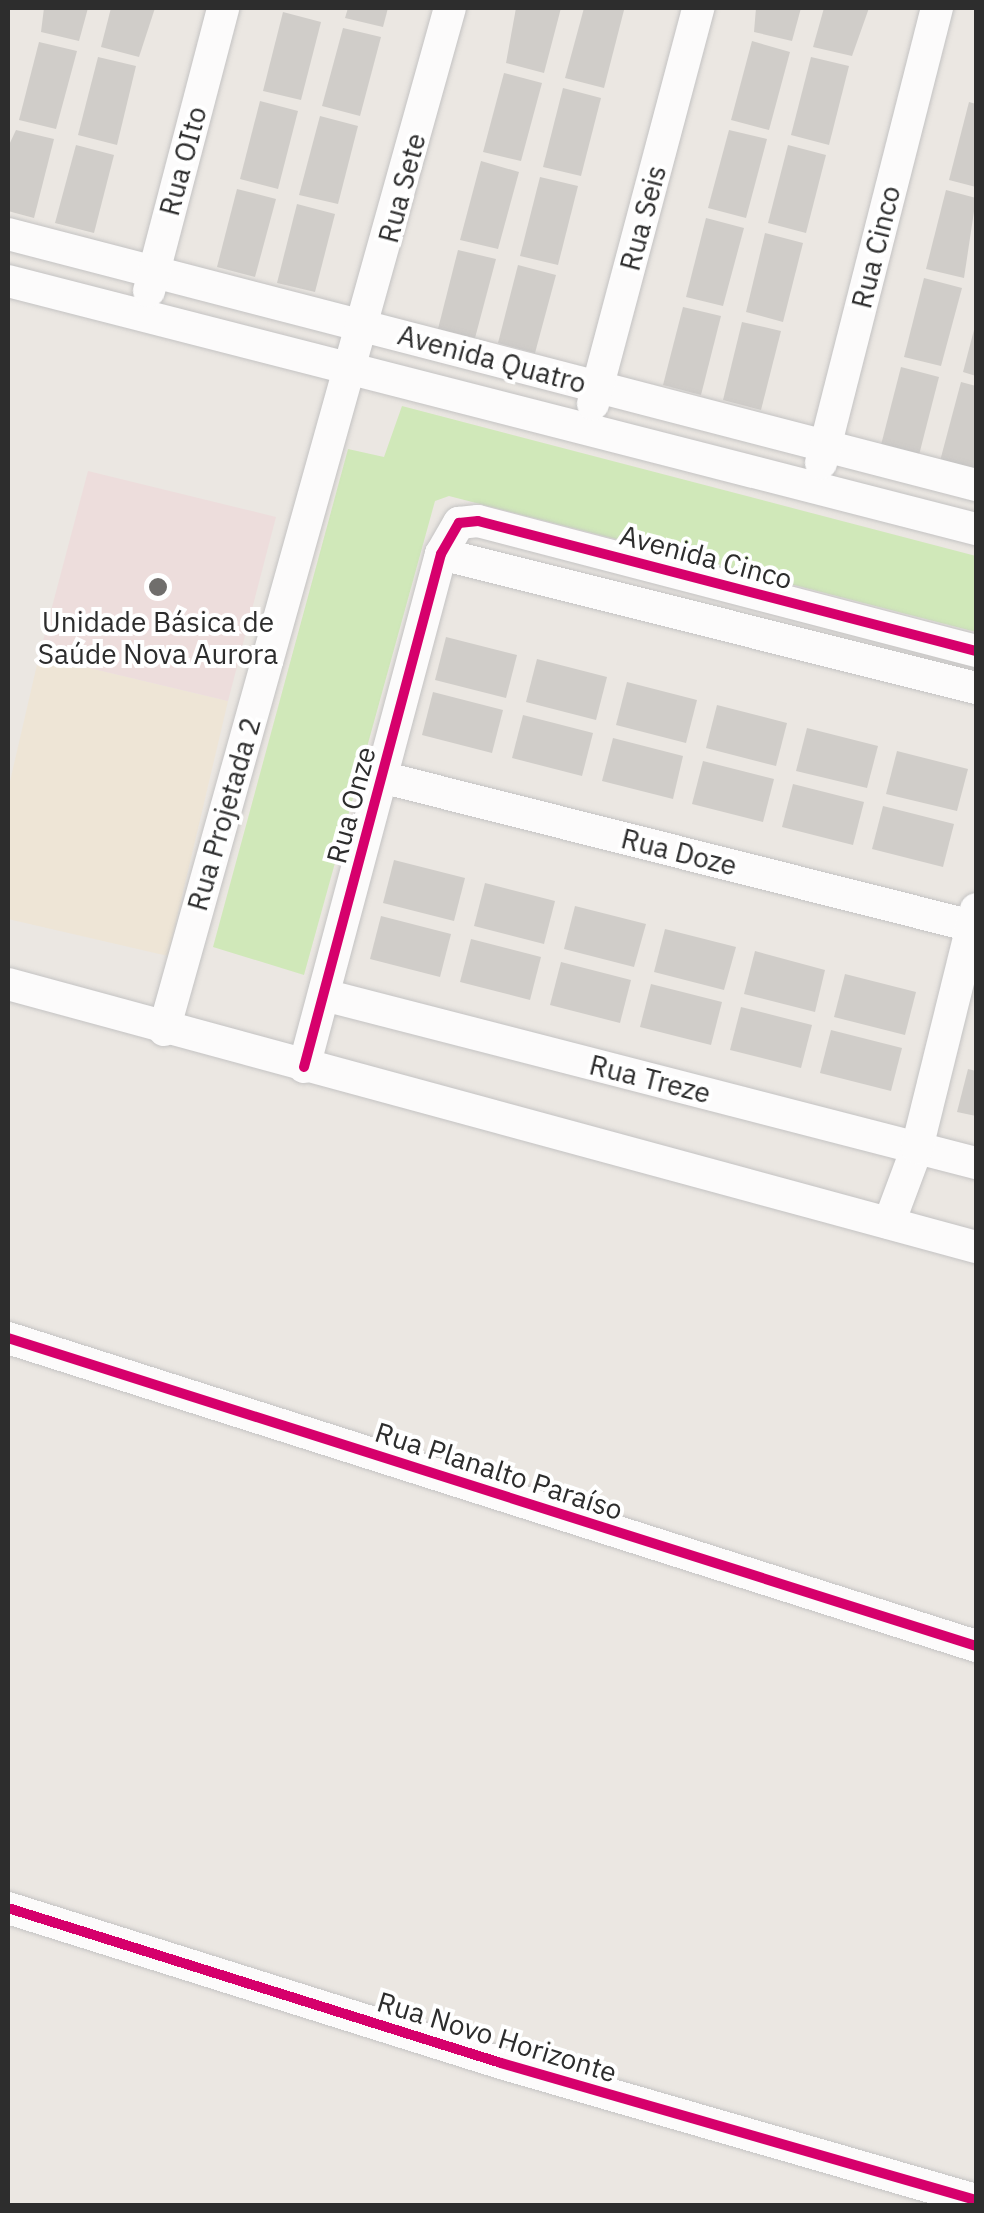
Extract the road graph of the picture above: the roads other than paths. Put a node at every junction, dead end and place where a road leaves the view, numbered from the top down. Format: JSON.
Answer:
{"nodes":[{"id":1,"x":223,"y":8,"type":"edge"},
{"id":2,"x":450,"y":8,"type":"edge"},
{"id":3,"x":698,"y":8,"type":"edge"},
{"id":4,"x":937,"y":8,"type":"edge"},
{"id":5,"x":8,"y":234,"type":"edge"},
{"id":6,"x":154,"y":272,"type":"junction"},
{"id":7,"x":8,"y":280,"type":"edge"},
{"id":8,"x":143,"y":315,"type":"junction"},
{"id":9,"x":365,"y":326,"type":"junction"},
{"id":10,"x":348,"y":368,"type":"junction"},
{"id":11,"x":598,"y":387,"type":"junction"},
{"id":12,"x":587,"y":429,"type":"junction"},
{"id":13,"x":825,"y":446,"type":"junction"},
{"id":14,"x":976,"y":485,"type":"edge"},
{"id":15,"x":814,"y":487,"type":"junction"},
{"id":16,"x":976,"y":529,"type":"edge"},
{"id":17,"x":441,"y":554,"type":"junction"},
{"id":18,"x":976,"y":651,"type":"edge"},
{"id":19,"x":976,"y":688,"type":"edge"},
{"id":20,"x":382,"y":777,"type":"junction"},
{"id":21,"x":975,"y":920,"type":"edge"},
{"id":22,"x":8,"y":984,"type":"edge"},
{"id":23,"x":324,"y":995,"type":"junction"},
{"id":24,"x":164,"y":1030,"type":"junction"},
{"id":25,"x":304,"y":1067,"type":"junction"},
{"id":26,"x":917,"y":1148,"type":"junction"},
{"id":27,"x":976,"y":1163,"type":"edge"},
{"id":28,"x":889,"y":1223,"type":"junction"},
{"id":29,"x":976,"y":1248,"type":"edge"},
{"id":30,"x":8,"y":1338,"type":"edge"},
{"id":31,"x":976,"y":1646,"type":"edge"},
{"id":32,"x":8,"y":1908,"type":"edge"},
{"id":33,"x":976,"y":2200,"type":"edge"}],
"edges":[{"from":1,"to":6,"type":"street","name":"Rua OIto"},
{"from":2,"to":9,"type":"street","name":"Rua Sete"},
{"from":3,"to":11,"type":"street","name":"Rua Seis"},
{"from":4,"to":13,"type":"street","name":"Rua Cinco"},
{"from":5,"to":6,"type":"street","name":"Avenida Quatro"},
{"from":6,"to":8,"type":"street","name":"Rua OIto"},
{"from":6,"to":9,"type":"street","name":"Avenida Quatro"},
{"from":7,"to":8,"type":"street","name":"Avenida Quatro"},
{"from":8,"to":10,"type":"street","name":"Avenida Quatro"},
{"from":9,"to":10,"type":"street","name":"Rua Sete"},
{"from":9,"to":11,"type":"street","name":"Avenida Quatro"},
{"from":10,"to":12,"type":"street","name":"Avenida Quatro"},
{"from":10,"to":24,"type":"street","name":"Rua Projetada 2"},
{"from":11,"to":12,"type":"street","name":"Rua Seis"},
{"from":11,"to":13,"type":"street","name":"Avenida Quatro"},
{"from":12,"to":15,"type":"street","name":"Avenida Quatro"},
{"from":13,"to":14,"type":"street","name":"Avenida Quatro"},
{"from":13,"to":15,"type":"street","name":"Rua Cinco"},
{"from":15,"to":16,"type":"street","name":"Avenida Quatro"},
{"from":17,"to":18,"type":"street","name":"Avenida Cinco"},
{"from":17,"to":19,"type":"street"},
{"from":17,"to":20,"type":"street","name":"Rua Onze"},
{"from":20,"to":21,"type":"street","name":"Rua Doze"},
{"from":20,"to":23,"type":"street","name":"Rua Onze"},
{"from":21,"to":26,"type":"street"},
{"from":22,"to":24,"type":"street"},
{"from":23,"to":25,"type":"street","name":"Rua Onze"},
{"from":23,"to":26,"type":"street","name":"Rua Treze"},
{"from":24,"to":25,"type":"street"},
{"from":25,"to":28,"type":"street"},
{"from":26,"to":27,"type":"street","name":"Rua Treze"},
{"from":26,"to":28,"type":"street"},
{"from":28,"to":29,"type":"street"},
{"from":30,"to":31,"type":"street","name":"Rua Planalto Paraíso"},
{"from":32,"to":33,"type":"street","name":"Rua Novo Horizonte"}]}
